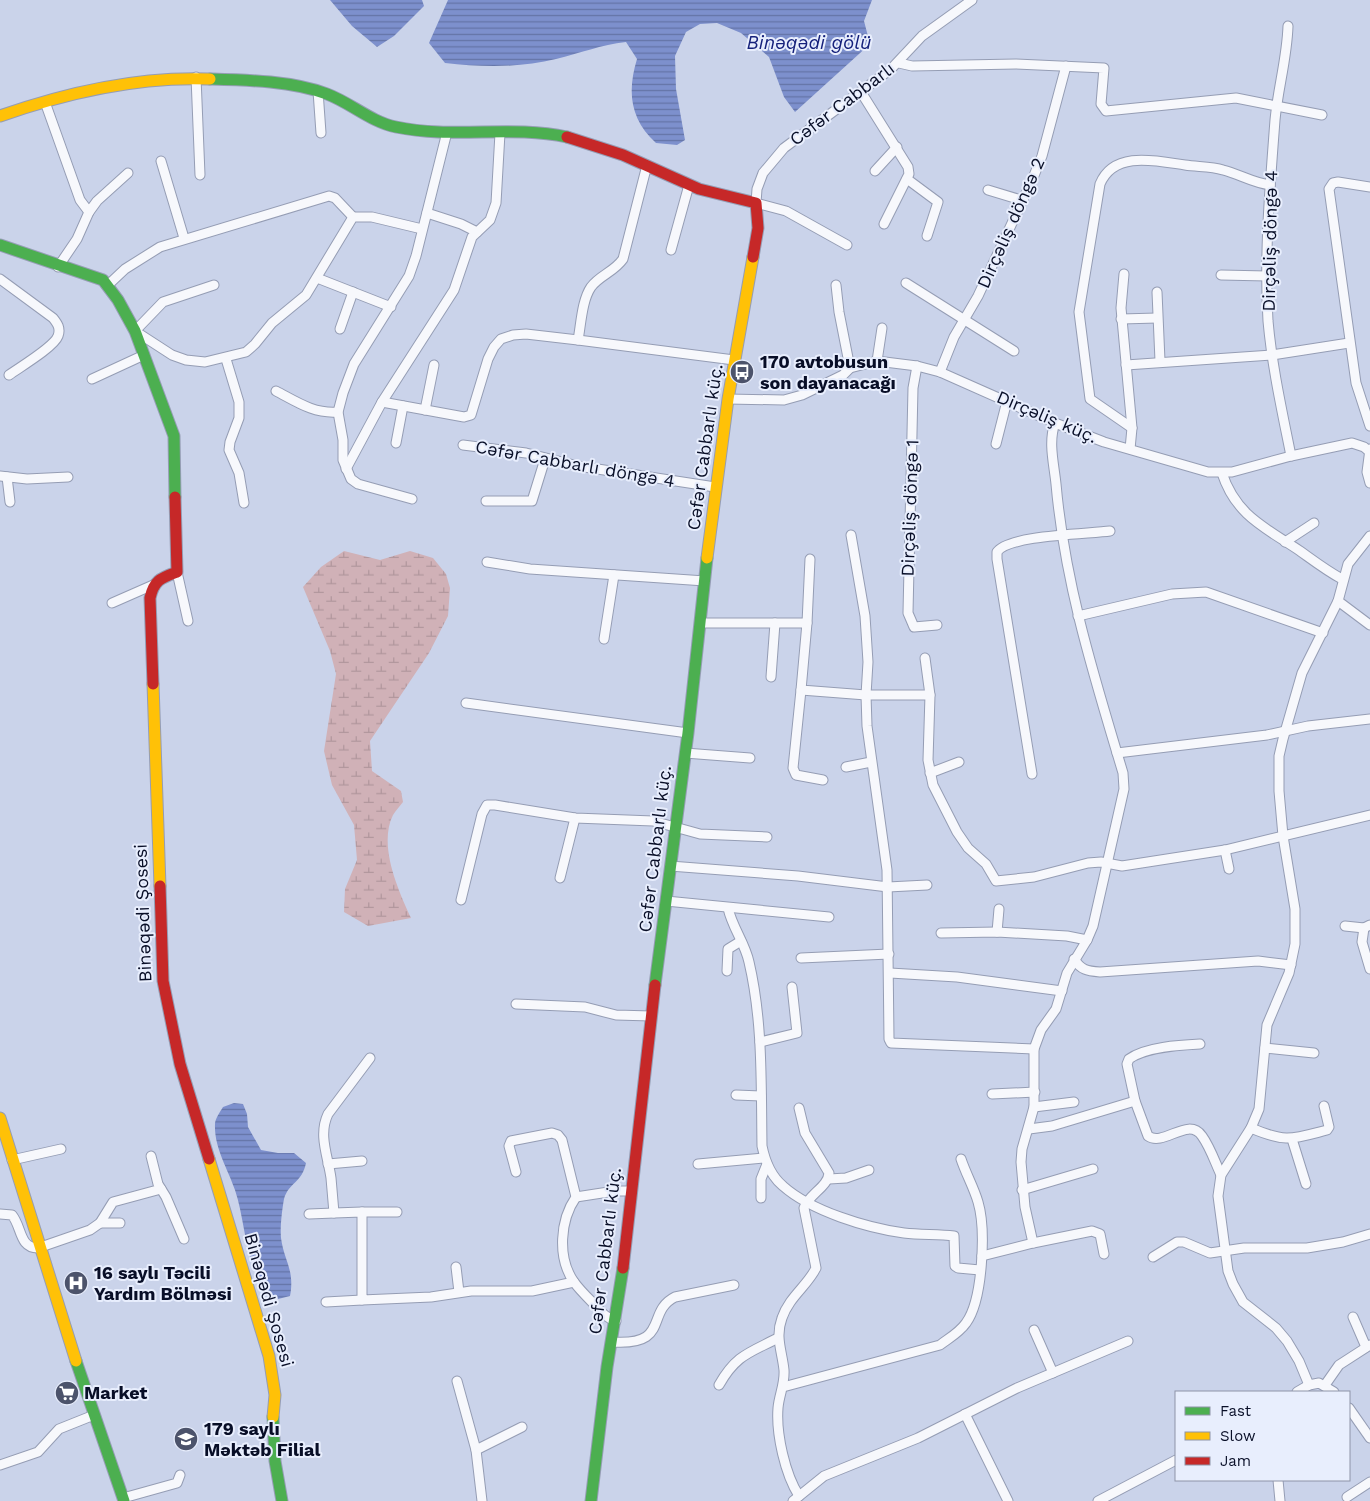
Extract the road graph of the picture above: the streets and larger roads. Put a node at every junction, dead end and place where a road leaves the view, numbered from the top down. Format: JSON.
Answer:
{"nodes":[{"id":1,"x":972,"y":0,"type":"edge"},
{"id":2,"x":1288,"y":26,"type":"dead end"},
{"id":3,"x":899,"y":63,"type":"junction"},
{"id":4,"x":1066,"y":66,"type":"junction"},
{"id":5,"x":196,"y":77,"type":"junction"},
{"id":6,"x":318,"y":91,"type":"junction"},
{"id":7,"x":861,"y":92,"type":"junction"},
{"id":8,"x":45,"y":102,"type":"junction"},
{"id":9,"x":1276,"y":108,"type":"junction"},
{"id":10,"x":1322,"y":115,"type":"dead end"},
{"id":11,"x":0,"y":116,"type":"edge"},
{"id":12,"x":447,"y":132,"type":"junction"},
{"id":13,"x":500,"y":133,"type":"junction"},
{"id":14,"x":321,"y":134,"type":"dead end"},
{"id":15,"x":897,"y":147,"type":"junction"},
{"id":16,"x":161,"y":161,"type":"dead end"},
{"id":17,"x":647,"y":165,"type":"junction"},
{"id":18,"x":875,"y":171,"type":"dead end"},
{"id":19,"x":128,"y":174,"type":"dead end"},
{"id":20,"x":200,"y":175,"type":"dead end"},
{"id":21,"x":907,"y":179,"type":"junction"},
{"id":22,"x":689,"y":185,"type":"junction"},
{"id":23,"x":1270,"y":185,"type":"junction"},
{"id":24,"x":1370,"y":187,"type":"edge"},
{"id":25,"x":988,"y":190,"type":"dead end"},
{"id":26,"x":1021,"y":200,"type":"junction"},
{"id":27,"x":756,"y":203,"type":"junction"},
{"id":28,"x":89,"y":212,"type":"junction"},
{"id":29,"x":426,"y":214,"type":"junction"},
{"id":30,"x":353,"y":217,"type":"junction"},
{"id":31,"x":884,"y":224,"type":"dead end"},
{"id":32,"x":422,"y":229,"type":"junction"},
{"id":33,"x":477,"y":232,"type":"junction"},
{"id":34,"x":927,"y":236,"type":"dead end"},
{"id":35,"x":184,"y":238,"type":"junction"},
{"id":36,"x":0,"y":245,"type":"edge"},
{"id":37,"x":847,"y":245,"type":"dead end"},
{"id":38,"x":671,"y":250,"type":"dead end"},
{"id":39,"x":58,"y":267,"type":"junction"},
{"id":40,"x":1124,"y":274,"type":"dead end"},
{"id":41,"x":1221,"y":275,"type":"dead end"},
{"id":42,"x":1267,"y":276,"type":"junction"},
{"id":43,"x":0,"y":278,"type":"edge"},
{"id":44,"x":317,"y":278,"type":"junction"},
{"id":45,"x":906,"y":282,"type":"dead end"},
{"id":46,"x":214,"y":284,"type":"dead end"},
{"id":47,"x":108,"y":285,"type":"junction"},
{"id":48,"x":836,"y":285,"type":"dead end"},
{"id":49,"x":353,"y":292,"type":"junction"},
{"id":50,"x":1157,"y":292,"type":"dead end"},
{"id":51,"x":391,"y":307,"type":"junction"},
{"id":52,"x":1157,"y":318,"type":"junction"},
{"id":53,"x":1121,"y":319,"type":"junction"},
{"id":54,"x":964,"y":320,"type":"junction"},
{"id":55,"x":882,"y":328,"type":"dead end"},
{"id":56,"x":340,"y":329,"type":"dead end"},
{"id":57,"x":135,"y":331,"type":"junction"},
{"id":58,"x":578,"y":340,"type":"junction"},
{"id":59,"x":1349,"y":343,"type":"junction"},
{"id":60,"x":1014,"y":351,"type":"dead end"},
{"id":61,"x":1272,"y":354,"type":"junction"},
{"id":62,"x":144,"y":355,"type":"junction"},
{"id":63,"x":226,"y":359,"type":"junction"},
{"id":64,"x":734,"y":360,"type":"junction"},
{"id":65,"x":877,"y":361,"type":"junction"},
{"id":66,"x":1160,"y":361,"type":"junction"},
{"id":67,"x":434,"y":365,"type":"dead end"},
{"id":68,"x":1126,"y":365,"type":"junction"},
{"id":69,"x":917,"y":366,"type":"junction"},
{"id":70,"x":850,"y":368,"type":"junction"},
{"id":71,"x":940,"y":372,"type":"junction"},
{"id":72,"x":9,"y":375,"type":"dead end"},
{"id":73,"x":92,"y":379,"type":"dead end"},
{"id":74,"x":276,"y":391,"type":"dead end"},
{"id":75,"x":728,"y":399,"type":"junction"},
{"id":76,"x":1007,"y":401,"type":"junction"},
{"id":77,"x":382,"y":402,"type":"junction"},
{"id":78,"x":403,"y":406,"type":"junction"},
{"id":79,"x":425,"y":410,"type":"junction"},
{"id":80,"x":338,"y":412,"type":"junction"},
{"id":81,"x":1055,"y":423,"type":"junction"},
{"id":82,"x":1370,"y":426,"type":"edge"},
{"id":83,"x":1132,"y":428,"type":"junction"},
{"id":84,"x":396,"y":443,"type":"dead end"},
{"id":85,"x":996,"y":444,"type":"dead end"},
{"id":86,"x":463,"y":445,"type":"dead end"},
{"id":87,"x":1130,"y":449,"type":"junction"},
{"id":88,"x":1370,"y":451,"type":"edge"},
{"id":89,"x":1291,"y":456,"type":"junction"},
{"id":90,"x":545,"y":459,"type":"junction"},
{"id":91,"x":346,"y":469,"type":"junction"},
{"id":92,"x":1222,"y":473,"type":"junction"},
{"id":93,"x":3,"y":476,"type":"edge"},
{"id":94,"x":68,"y":477,"type":"dead end"},
{"id":95,"x":1370,"y":483,"type":"edge"},
{"id":96,"x":715,"y":487,"type":"junction"},
{"id":97,"x":412,"y":499,"type":"dead end"},
{"id":98,"x":486,"y":501,"type":"dead end"},
{"id":99,"x":10,"y":502,"type":"dead end"},
{"id":100,"x":244,"y":503,"type":"dead end"},
{"id":101,"x":1314,"y":523,"type":"dead end"},
{"id":102,"x":1110,"y":531,"type":"dead end"},
{"id":103,"x":851,"y":535,"type":"dead end"},
{"id":104,"x":1061,"y":535,"type":"junction"},
{"id":105,"x":1369,"y":538,"type":"edge"},
{"id":106,"x":1285,"y":542,"type":"junction"},
{"id":107,"x":810,"y":559,"type":"dead end"},
{"id":108,"x":487,"y":562,"type":"dead end"},
{"id":109,"x":177,"y":572,"type":"junction"},
{"id":110,"x":614,"y":575,"type":"junction"},
{"id":111,"x":1342,"y":579,"type":"junction"},
{"id":112,"x":705,"y":580,"type":"junction"},
{"id":113,"x":153,"y":585,"type":"junction"},
{"id":114,"x":1338,"y":601,"type":"junction"},
{"id":115,"x":112,"y":603,"type":"dead end"},
{"id":116,"x":1078,"y":616,"type":"junction"},
{"id":117,"x":188,"y":621,"type":"dead end"},
{"id":118,"x":700,"y":623,"type":"junction"},
{"id":119,"x":775,"y":623,"type":"junction"},
{"id":120,"x":807,"y":623,"type":"junction"},
{"id":121,"x":937,"y":625,"type":"dead end"},
{"id":122,"x":1370,"y":625,"type":"edge"},
{"id":123,"x":1323,"y":633,"type":"junction"},
{"id":124,"x":604,"y":639,"type":"dead end"},
{"id":125,"x":925,"y":658,"type":"dead end"},
{"id":126,"x":771,"y":677,"type":"dead end"},
{"id":127,"x":801,"y":690,"type":"junction"},
{"id":128,"x":866,"y":695,"type":"junction"},
{"id":129,"x":930,"y":695,"type":"junction"},
{"id":130,"x":466,"y":703,"type":"dead end"},
{"id":131,"x":1370,"y":718,"type":"edge"},
{"id":132,"x":1286,"y":732,"type":"junction"},
{"id":133,"x":688,"y":733,"type":"junction"},
{"id":134,"x":685,"y":753,"type":"junction"},
{"id":135,"x":1117,"y":753,"type":"junction"},
{"id":136,"x":750,"y":758,"type":"dead end"},
{"id":137,"x":871,"y":762,"type":"junction"},
{"id":138,"x":959,"y":762,"type":"dead end"},
{"id":139,"x":846,"y":767,"type":"dead end"},
{"id":140,"x":930,"y":773,"type":"junction"},
{"id":141,"x":1032,"y":774,"type":"dead end"},
{"id":142,"x":823,"y":780,"type":"dead end"},
{"id":143,"x":1370,"y":815,"type":"edge"},
{"id":144,"x":575,"y":818,"type":"junction"},
{"id":145,"x":676,"y":828,"type":"junction"},
{"id":146,"x":1283,"y":836,"type":"junction"},
{"id":147,"x":767,"y":837,"type":"dead end"},
{"id":148,"x":1226,"y":850,"type":"junction"},
{"id":149,"x":1108,"y":864,"type":"junction"},
{"id":150,"x":670,"y":866,"type":"junction"},
{"id":151,"x":1229,"y":869,"type":"dead end"},
{"id":152,"x":560,"y":878,"type":"dead end"},
{"id":153,"x":927,"y":885,"type":"dead end"},
{"id":154,"x":888,"y":887,"type":"junction"},
{"id":155,"x":461,"y":900,"type":"dead end"},
{"id":156,"x":666,"y":901,"type":"junction"},
{"id":157,"x":728,"y":908,"type":"junction"},
{"id":158,"x":999,"y":909,"type":"dead end"},
{"id":159,"x":829,"y":917,"type":"dead end"},
{"id":160,"x":1345,"y":926,"type":"dead end"},
{"id":161,"x":1367,"y":927,"type":"edge"},
{"id":162,"x":997,"y":932,"type":"junction"},
{"id":163,"x":941,"y":933,"type":"dead end"},
{"id":164,"x":1087,"y":940,"type":"junction"},
{"id":165,"x":742,"y":941,"type":"junction"},
{"id":166,"x":889,"y":954,"type":"junction"},
{"id":167,"x":801,"y":958,"type":"dead end"},
{"id":168,"x":1074,"y":959,"type":"junction"},
{"id":169,"x":1291,"y":964,"type":"junction"},
{"id":170,"x":1370,"y":969,"type":"edge"},
{"id":171,"x":727,"y":971,"type":"dead end"},
{"id":172,"x":890,"y":973,"type":"junction"},
{"id":173,"x":792,"y":987,"type":"dead end"},
{"id":174,"x":1062,"y":991,"type":"junction"},
{"id":175,"x":516,"y":1004,"type":"dead end"},
{"id":176,"x":651,"y":1016,"type":"junction"},
{"id":177,"x":760,"y":1042,"type":"junction"},
{"id":178,"x":1200,"y":1044,"type":"dead end"},
{"id":179,"x":1266,"y":1048,"type":"junction"},
{"id":180,"x":1034,"y":1049,"type":"junction"},
{"id":181,"x":1314,"y":1053,"type":"dead end"},
{"id":182,"x":370,"y":1058,"type":"dead end"},
{"id":183,"x":1035,"y":1092,"type":"junction"},
{"id":184,"x":992,"y":1094,"type":"dead end"},
{"id":185,"x":736,"y":1095,"type":"dead end"},
{"id":186,"x":761,"y":1096,"type":"junction"},
{"id":187,"x":1135,"y":1101,"type":"junction"},
{"id":188,"x":1074,"y":1102,"type":"dead end"},
{"id":189,"x":1324,"y":1106,"type":"dead end"},
{"id":190,"x":1034,"y":1107,"type":"junction"},
{"id":191,"x":798,"y":1108,"type":"dead end"},
{"id":192,"x":0,"y":1118,"type":"edge"},
{"id":193,"x":1251,"y":1128,"type":"junction"},
{"id":194,"x":1029,"y":1129,"type":"junction"},
{"id":195,"x":1292,"y":1139,"type":"junction"},
{"id":196,"x":61,"y":1149,"type":"dead end"},
{"id":197,"x":151,"y":1156,"type":"dead end"},
{"id":198,"x":12,"y":1160,"type":"junction"},
{"id":199,"x":961,"y":1160,"type":"dead end"},
{"id":200,"x":362,"y":1161,"type":"dead end"},
{"id":201,"x":766,"y":1161,"type":"junction"},
{"id":202,"x":328,"y":1164,"type":"junction"},
{"id":203,"x":698,"y":1164,"type":"dead end"},
{"id":204,"x":1093,"y":1169,"type":"dead end"},
{"id":205,"x":869,"y":1170,"type":"dead end"},
{"id":206,"x":516,"y":1172,"type":"dead end"},
{"id":207,"x":1221,"y":1175,"type":"junction"},
{"id":208,"x":829,"y":1179,"type":"junction"},
{"id":209,"x":1306,"y":1184,"type":"dead end"},
{"id":210,"x":161,"y":1189,"type":"junction"},
{"id":211,"x":1022,"y":1190,"type":"junction"},
{"id":212,"x":630,"y":1191,"type":"junction"},
{"id":213,"x":576,"y":1198,"type":"junction"},
{"id":214,"x":761,"y":1198,"type":"dead end"},
{"id":215,"x":806,"y":1201,"type":"junction"},
{"id":216,"x":362,"y":1212,"type":"junction"},
{"id":217,"x":397,"y":1212,"type":"dead end"},
{"id":218,"x":334,"y":1213,"type":"junction"},
{"id":219,"x":0,"y":1214,"type":"edge"},
{"id":220,"x":309,"y":1214,"type":"dead end"},
{"id":221,"x":100,"y":1223,"type":"junction"},
{"id":222,"x":120,"y":1223,"type":"dead end"},
{"id":223,"x":1370,"y":1234,"type":"edge"},
{"id":224,"x":184,"y":1239,"type":"dead end"},
{"id":225,"x":1032,"y":1243,"type":"junction"},
{"id":226,"x":38,"y":1248,"type":"junction"},
{"id":227,"x":1225,"y":1251,"type":"junction"},
{"id":228,"x":1104,"y":1254,"type":"dead end"},
{"id":229,"x":982,"y":1256,"type":"junction"},
{"id":230,"x":1153,"y":1257,"type":"dead end"},
{"id":231,"x":456,"y":1267,"type":"dead end"},
{"id":232,"x":980,"y":1270,"type":"junction"},
{"id":233,"x":574,"y":1282,"type":"junction"},
{"id":234,"x":734,"y":1285,"type":"dead end"},
{"id":235,"x":459,"y":1292,"type":"junction"},
{"id":236,"x":362,"y":1300,"type":"junction"},
{"id":237,"x":326,"y":1302,"type":"dead end"},
{"id":238,"x":1352,"y":1317,"type":"dead end"},
{"id":239,"x":616,"y":1321,"type":"junction"},
{"id":240,"x":1034,"y":1330,"type":"dead end"},
{"id":241,"x":778,"y":1338,"type":"junction"},
{"id":242,"x":1128,"y":1341,"type":"dead end"},
{"id":243,"x":612,"y":1342,"type":"junction"},
{"id":244,"x":1368,"y":1346,"type":"edge"},
{"id":245,"x":1053,"y":1373,"type":"junction"},
{"id":246,"x":456,"y":1381,"type":"dead end"},
{"id":247,"x":719,"y":1385,"type":"dead end"},
{"id":248,"x":1309,"y":1385,"type":"junction"},
{"id":249,"x":1325,"y":1385,"type":"junction"},
{"id":250,"x":783,"y":1386,"type":"junction"},
{"id":251,"x":1299,"y":1391,"type":"edge"},
{"id":252,"x":1333,"y":1391,"type":"edge"},
{"id":253,"x":1350,"y":1409,"type":"edge"},
{"id":254,"x":965,"y":1414,"type":"junction"},
{"id":255,"x":94,"y":1415,"type":"junction"},
{"id":256,"x":522,"y":1427,"type":"dead end"},
{"id":257,"x":1370,"y":1438,"type":"edge"},
{"id":258,"x":476,"y":1450,"type":"junction"},
{"id":259,"x":1175,"y":1461,"type":"edge"},
{"id":260,"x":0,"y":1465,"type":"edge"},
{"id":261,"x":180,"y":1475,"type":"dead end"},
{"id":262,"x":1278,"y":1481,"type":"edge"},
{"id":263,"x":1370,"y":1482,"type":"edge"},
{"id":264,"x":1347,"y":1497,"type":"dead end"},
{"id":265,"x":796,"y":1499,"type":"edge"},
{"id":266,"x":124,"y":1500,"type":"edge"},
{"id":267,"x":282,"y":1501,"type":"edge"},
{"id":268,"x":482,"y":1501,"type":"edge"},
{"id":269,"x":591,"y":1501,"type":"edge"},
{"id":270,"x":1008,"y":1501,"type":"edge"},
{"id":271,"x":1098,"y":1501,"type":"edge"},
{"id":272,"x":1280,"y":1501,"type":"edge"}],
"edges":[{"from":1,"to":3,"type":"street","name":"Cəfər Cabbarlı"},
{"from":2,"to":9,"type":"street","name":"Dirçəliş döngə 4"},
{"from":3,"to":4,"type":"street"},
{"from":3,"to":7,"type":"street","name":"Cəfər Cabbarlı"},
{"from":4,"to":9,"type":"street"},
{"from":4,"to":26,"type":"street","name":"Dirçəliş döngə 2"},
{"from":5,"to":6,"type":"street"},
{"from":5,"to":8,"type":"street"},
{"from":5,"to":20,"type":"street"},
{"from":6,"to":12,"type":"street"},
{"from":6,"to":14,"type":"street"},
{"from":7,"to":15,"type":"street"},
{"from":7,"to":27,"type":"street","name":"Cəfər Cabbarlı"},
{"from":8,"to":11,"type":"street"},
{"from":8,"to":28,"type":"street"},
{"from":9,"to":10,"type":"street"},
{"from":9,"to":23,"type":"street","name":"Dirçəliş döngə 4"},
{"from":12,"to":13,"type":"street"},
{"from":12,"to":29,"type":"street"},
{"from":13,"to":17,"type":"street"},
{"from":13,"to":33,"type":"street"},
{"from":15,"to":18,"type":"street"},
{"from":15,"to":21,"type":"street"},
{"from":16,"to":35,"type":"street"},
{"from":17,"to":22,"type":"street"},
{"from":17,"to":58,"type":"street"},
{"from":19,"to":28,"type":"street"},
{"from":21,"to":31,"type":"street"},
{"from":21,"to":34,"type":"street"},
{"from":22,"to":27,"type":"street"},
{"from":22,"to":38,"type":"street"},
{"from":23,"to":42,"type":"street","name":"Dirçəliş döngə 4"},
{"from":23,"to":83,"type":"street"},
{"from":24,"to":59,"type":"street"},
{"from":25,"to":26,"type":"street"},
{"from":26,"to":54,"type":"street","name":"Dirçəliş döngə 2"},
{"from":27,"to":37,"type":"street"},
{"from":27,"to":64,"type":"street","name":"Cəfər Cabbarlı küç."},
{"from":28,"to":39,"type":"street"},
{"from":29,"to":32,"type":"street"},
{"from":29,"to":33,"type":"street"},
{"from":30,"to":32,"type":"street"},
{"from":30,"to":35,"type":"street"},
{"from":30,"to":44,"type":"street"},
{"from":32,"to":51,"type":"street"},
{"from":33,"to":77,"type":"street"},
{"from":35,"to":47,"type":"street"},
{"from":36,"to":39,"type":"street"},
{"from":39,"to":47,"type":"street"},
{"from":40,"to":53,"type":"street"},
{"from":41,"to":42,"type":"street"},
{"from":42,"to":61,"type":"street","name":"Dirçəliş döngə 4"},
{"from":43,"to":72,"type":"street"},
{"from":44,"to":49,"type":"street"},
{"from":44,"to":63,"type":"street"},
{"from":45,"to":54,"type":"street"},
{"from":46,"to":57,"type":"street"},
{"from":47,"to":57,"type":"street"},
{"from":48,"to":70,"type":"street"},
{"from":49,"to":51,"type":"street"},
{"from":49,"to":56,"type":"street"},
{"from":50,"to":52,"type":"street"},
{"from":51,"to":80,"type":"street"},
{"from":52,"to":53,"type":"street"},
{"from":52,"to":66,"type":"street"},
{"from":53,"to":68,"type":"street"},
{"from":54,"to":60,"type":"street"},
{"from":54,"to":71,"type":"street","name":"Dirçəliş döngə 2"},
{"from":55,"to":65,"type":"street"},
{"from":57,"to":62,"type":"street"},
{"from":57,"to":63,"type":"street"},
{"from":58,"to":64,"type":"street"},
{"from":58,"to":79,"type":"street"},
{"from":59,"to":61,"type":"street"},
{"from":59,"to":82,"type":"street"},
{"from":61,"to":66,"type":"street"},
{"from":61,"to":89,"type":"street","name":"Dirçəliş döngə 4"},
{"from":62,"to":73,"type":"street"},
{"from":62,"to":109,"type":"street"},
{"from":63,"to":100,"type":"street"},
{"from":64,"to":75,"type":"street","name":"Cəfər Cabbarlı küç."},
{"from":65,"to":69,"type":"street","name":"Dirçəliş küç."},
{"from":65,"to":70,"type":"street","name":"Dirçəliş küç."},
{"from":66,"to":68,"type":"street"},
{"from":67,"to":79,"type":"street"},
{"from":68,"to":83,"type":"street"},
{"from":69,"to":71,"type":"street","name":"Dirçəliş küç."},
{"from":69,"to":121,"type":"street","name":"Dirçəliş döngə 1"},
{"from":70,"to":75,"type":"street","name":"Dirçəliş küç."},
{"from":71,"to":76,"type":"street","name":"Dirçəliş küç."},
{"from":74,"to":80,"type":"street"},
{"from":75,"to":96,"type":"street","name":"Cəfər Cabbarlı küç."},
{"from":76,"to":81,"type":"street","name":"Dirçəliş küç."},
{"from":76,"to":85,"type":"street"},
{"from":77,"to":78,"type":"street"},
{"from":77,"to":91,"type":"street"},
{"from":78,"to":79,"type":"street"},
{"from":78,"to":84,"type":"street"},
{"from":80,"to":91,"type":"street"},
{"from":81,"to":87,"type":"street","name":"Dirçəliş küç."},
{"from":81,"to":104,"type":"street"},
{"from":83,"to":87,"type":"street"},
{"from":86,"to":90,"type":"street","name":"Cəfər Cabbarlı döngə 4"},
{"from":87,"to":92,"type":"street","name":"Dirçəliş küç."},
{"from":88,"to":89,"type":"street","name":"Dirçəliş küç."},
{"from":88,"to":95,"type":"street"},
{"from":89,"to":92,"type":"street","name":"Dirçəliş küç."},
{"from":90,"to":96,"type":"street","name":"Cəfər Cabbarlı döngə 4"},
{"from":90,"to":98,"type":"street"},
{"from":91,"to":97,"type":"street"},
{"from":92,"to":106,"type":"street"},
{"from":93,"to":94,"type":"street"},
{"from":93,"to":99,"type":"street"},
{"from":96,"to":112,"type":"street","name":"Cəfər Cabbarlı küç."},
{"from":101,"to":106,"type":"street"},
{"from":102,"to":104,"type":"street"},
{"from":103,"to":128,"type":"street"},
{"from":104,"to":116,"type":"street"},
{"from":104,"to":141,"type":"street"},
{"from":105,"to":111,"type":"street"},
{"from":106,"to":111,"type":"street"},
{"from":107,"to":120,"type":"street"},
{"from":108,"to":110,"type":"street"},
{"from":109,"to":113,"type":"street"},
{"from":109,"to":117,"type":"street"},
{"from":110,"to":112,"type":"street"},
{"from":110,"to":124,"type":"street"},
{"from":111,"to":114,"type":"street"},
{"from":112,"to":118,"type":"street","name":"Cəfər Cabbarlı küç."},
{"from":113,"to":115,"type":"street"},
{"from":113,"to":267,"type":"street","name":"Binəqədi Şosesi"},
{"from":114,"to":122,"type":"street"},
{"from":114,"to":123,"type":"street"},
{"from":116,"to":123,"type":"street"},
{"from":116,"to":135,"type":"street"},
{"from":118,"to":119,"type":"street"},
{"from":118,"to":133,"type":"street","name":"Cəfər Cabbarlı küç."},
{"from":119,"to":120,"type":"street"},
{"from":119,"to":126,"type":"street"},
{"from":120,"to":127,"type":"street"},
{"from":123,"to":132,"type":"street"},
{"from":125,"to":129,"type":"street"},
{"from":127,"to":128,"type":"street"},
{"from":127,"to":142,"type":"street"},
{"from":128,"to":129,"type":"street"},
{"from":128,"to":137,"type":"street"},
{"from":129,"to":140,"type":"street"},
{"from":130,"to":133,"type":"street"},
{"from":131,"to":132,"type":"street"},
{"from":132,"to":135,"type":"street"},
{"from":132,"to":146,"type":"street"},
{"from":133,"to":134,"type":"street","name":"Cəfər Cabbarlı küç."},
{"from":134,"to":136,"type":"street"},
{"from":134,"to":145,"type":"street","name":"Cəfər Cabbarlı küç."},
{"from":135,"to":149,"type":"street"},
{"from":137,"to":139,"type":"street"},
{"from":137,"to":154,"type":"street"},
{"from":138,"to":140,"type":"street"},
{"from":140,"to":149,"type":"street"},
{"from":143,"to":146,"type":"street"},
{"from":144,"to":145,"type":"street"},
{"from":144,"to":152,"type":"street"},
{"from":144,"to":155,"type":"street"},
{"from":145,"to":147,"type":"street"},
{"from":145,"to":150,"type":"street","name":"Cəfər Cabbarlı küç."},
{"from":146,"to":148,"type":"street"},
{"from":146,"to":169,"type":"street"},
{"from":148,"to":149,"type":"street"},
{"from":148,"to":151,"type":"street"},
{"from":149,"to":164,"type":"street"},
{"from":150,"to":154,"type":"street"},
{"from":150,"to":156,"type":"street","name":"Cəfər Cabbarlı küç."},
{"from":153,"to":154,"type":"street"},
{"from":154,"to":166,"type":"street"},
{"from":156,"to":157,"type":"street"},
{"from":156,"to":176,"type":"street","name":"Cəfər Cabbarlı küç."},
{"from":157,"to":159,"type":"street"},
{"from":157,"to":165,"type":"street"},
{"from":158,"to":162,"type":"street"},
{"from":160,"to":161,"type":"street"},
{"from":161,"to":170,"type":"street"},
{"from":162,"to":163,"type":"street"},
{"from":162,"to":164,"type":"street"},
{"from":164,"to":168,"type":"street"},
{"from":165,"to":171,"type":"street"},
{"from":165,"to":177,"type":"street"},
{"from":166,"to":167,"type":"street"},
{"from":166,"to":172,"type":"street"},
{"from":168,"to":169,"type":"street"},
{"from":168,"to":174,"type":"street"},
{"from":169,"to":179,"type":"street"},
{"from":172,"to":174,"type":"street"},
{"from":172,"to":180,"type":"street"},
{"from":173,"to":177,"type":"street"},
{"from":174,"to":180,"type":"street"},
{"from":175,"to":176,"type":"street"},
{"from":176,"to":212,"type":"street","name":"Cəfər Cabbarlı küç."},
{"from":177,"to":186,"type":"street"},
{"from":178,"to":187,"type":"street"},
{"from":179,"to":181,"type":"street"},
{"from":179,"to":193,"type":"street"},
{"from":180,"to":183,"type":"street"},
{"from":182,"to":202,"type":"street"},
{"from":183,"to":184,"type":"street"},
{"from":183,"to":190,"type":"street"},
{"from":185,"to":186,"type":"street"},
{"from":186,"to":201,"type":"street"},
{"from":187,"to":194,"type":"street"},
{"from":187,"to":207,"type":"street"},
{"from":188,"to":190,"type":"street"},
{"from":189,"to":195,"type":"street"},
{"from":190,"to":194,"type":"street"},
{"from":191,"to":208,"type":"street"},
{"from":192,"to":198,"type":"street"},
{"from":193,"to":195,"type":"street"},
{"from":193,"to":207,"type":"street"},
{"from":194,"to":211,"type":"street"},
{"from":195,"to":209,"type":"street"},
{"from":196,"to":198,"type":"street"},
{"from":197,"to":210,"type":"street"},
{"from":198,"to":226,"type":"street"},
{"from":199,"to":229,"type":"street"},
{"from":200,"to":202,"type":"street"},
{"from":201,"to":203,"type":"street"},
{"from":201,"to":214,"type":"street"},
{"from":201,"to":215,"type":"street"},
{"from":202,"to":218,"type":"street"},
{"from":204,"to":211,"type":"street"},
{"from":205,"to":208,"type":"street"},
{"from":206,"to":213,"type":"street"},
{"from":207,"to":227,"type":"street"},
{"from":208,"to":215,"type":"street"},
{"from":210,"to":221,"type":"street"},
{"from":210,"to":224,"type":"street"},
{"from":211,"to":225,"type":"street"},
{"from":212,"to":213,"type":"street"},
{"from":212,"to":239,"type":"street","name":"Cəfər Cabbarlı küç."},
{"from":213,"to":233,"type":"street"},
{"from":215,"to":232,"type":"street"},
{"from":215,"to":241,"type":"street"},
{"from":216,"to":217,"type":"street"},
{"from":216,"to":218,"type":"street"},
{"from":216,"to":236,"type":"street"},
{"from":218,"to":220,"type":"street"},
{"from":219,"to":226,"type":"street"},
{"from":221,"to":222,"type":"street"},
{"from":221,"to":226,"type":"street"},
{"from":223,"to":227,"type":"street"},
{"from":225,"to":228,"type":"street"},
{"from":225,"to":229,"type":"street"},
{"from":226,"to":255,"type":"street"},
{"from":227,"to":230,"type":"street"},
{"from":227,"to":248,"type":"street"},
{"from":229,"to":232,"type":"street"},
{"from":231,"to":235,"type":"street"},
{"from":232,"to":250,"type":"street"},
{"from":233,"to":235,"type":"street"},
{"from":233,"to":239,"type":"street"},
{"from":234,"to":243,"type":"street"},
{"from":235,"to":236,"type":"street"},
{"from":236,"to":237,"type":"street"},
{"from":238,"to":244,"type":"street"},
{"from":239,"to":243,"type":"street","name":"Cəfər Cabbarlı küç."},
{"from":240,"to":245,"type":"street"},
{"from":241,"to":247,"type":"street"},
{"from":241,"to":250,"type":"street"},
{"from":242,"to":245,"type":"street"},
{"from":243,"to":269,"type":"street","name":"Cəfər Cabbarlı küç."},
{"from":244,"to":249,"type":"street"},
{"from":245,"to":254,"type":"street"},
{"from":246,"to":258,"type":"street"},
{"from":248,"to":249,"type":"street"},
{"from":248,"to":251,"type":"street"},
{"from":249,"to":252,"type":"street"},
{"from":250,"to":265,"type":"street"},
{"from":253,"to":257,"type":"street"},
{"from":254,"to":265,"type":"street"},
{"from":254,"to":270,"type":"street"},
{"from":255,"to":260,"type":"street"},
{"from":255,"to":266,"type":"street"},
{"from":256,"to":258,"type":"street"},
{"from":258,"to":268,"type":"street"},
{"from":259,"to":271,"type":"street"},
{"from":261,"to":266,"type":"street"},
{"from":262,"to":272,"type":"street"},
{"from":263,"to":264,"type":"street"}]}
